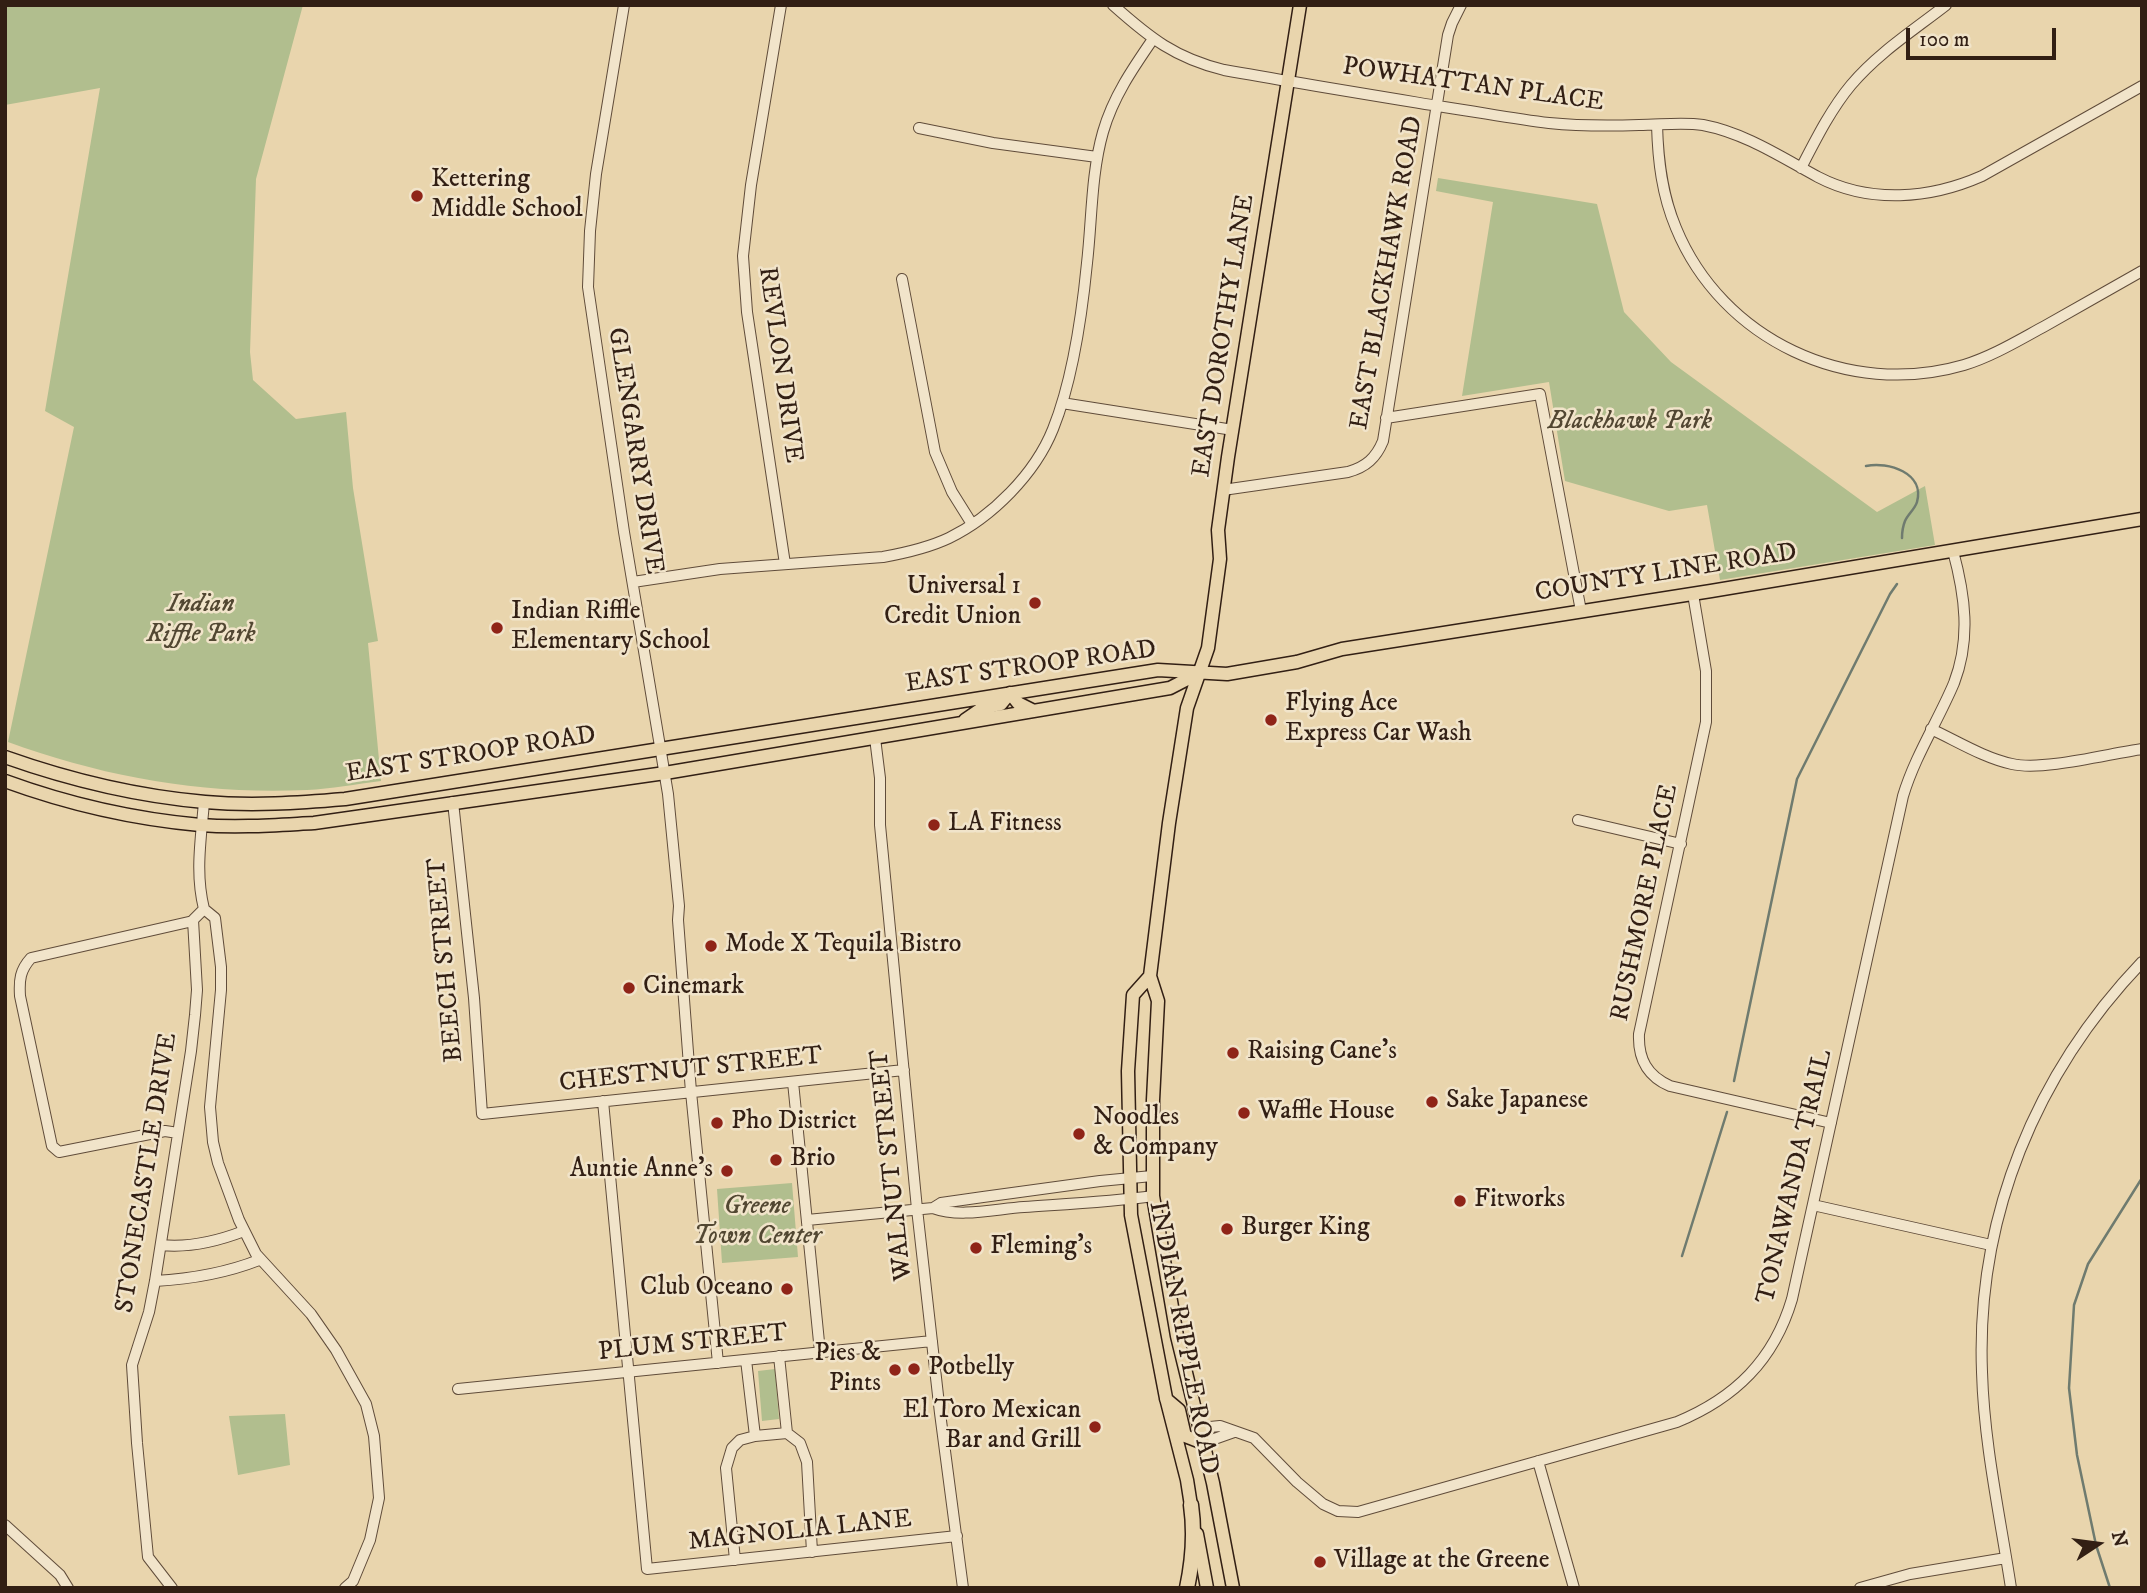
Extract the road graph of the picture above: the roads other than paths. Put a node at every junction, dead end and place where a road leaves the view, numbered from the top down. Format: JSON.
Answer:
{"nodes":[{"id":1,"x":624,"y":5,"type":"edge"},
{"id":2,"x":781,"y":5,"type":"edge"},
{"id":3,"x":1113,"y":5,"type":"edge"},
{"id":4,"x":1300,"y":5,"type":"edge"},
{"id":5,"x":1461,"y":5,"type":"edge"},
{"id":6,"x":1946,"y":5,"type":"edge"},
{"id":7,"x":1153,"y":39,"type":"junction"},
{"id":8,"x":1288,"y":81,"type":"junction"},
{"id":9,"x":2142,"y":86,"type":"edge"},
{"id":10,"x":1438,"y":106,"type":"junction"},
{"id":11,"x":1657,"y":125,"type":"junction"},
{"id":12,"x":919,"y":128,"type":"dead end"},
{"id":13,"x":1097,"y":157,"type":"junction"},
{"id":14,"x":1801,"y":168,"type":"junction"},
{"id":15,"x":2142,"y":271,"type":"edge"},
{"id":16,"x":902,"y":279,"type":"dead end"},
{"id":17,"x":1062,"y":403,"type":"junction"},
{"id":18,"x":1386,"y":418,"type":"junction"},
{"id":19,"x":1233,"y":430,"type":"junction"},
{"id":20,"x":1223,"y":490,"type":"junction"},
{"id":21,"x":2142,"y":519,"type":"edge"},
{"id":22,"x":972,"y":524,"type":"junction"},
{"id":23,"x":1953,"y":551,"type":"junction"},
{"id":24,"x":785,"y":564,"type":"junction"},
{"id":25,"x":633,"y":582,"type":"junction"},
{"id":26,"x":1693,"y":594,"type":"junction"},
{"id":27,"x":1581,"y":611,"type":"junction"},
{"id":28,"x":1199,"y":673,"type":"junction"},
{"id":29,"x":1010,"y":693,"type":"junction"},
{"id":30,"x":1034,"y":710,"type":"junction"},
{"id":31,"x":962,"y":723,"type":"junction"},
{"id":32,"x":1931,"y":729,"type":"junction"},
{"id":33,"x":875,"y":737,"type":"junction"},
{"id":34,"x":661,"y":749,"type":"junction"},
{"id":35,"x":2142,"y":749,"type":"edge"},
{"id":36,"x":5,"y":757,"type":"edge"},
{"id":37,"x":665,"y":773,"type":"junction"},
{"id":38,"x":5,"y":781,"type":"edge"},
{"id":39,"x":204,"y":802,"type":"junction"},
{"id":40,"x":453,"y":802,"type":"junction"},
{"id":41,"x":1578,"y":820,"type":"dead end"},
{"id":42,"x":202,"y":825,"type":"junction"},
{"id":43,"x":1681,"y":844,"type":"junction"},
{"id":44,"x":204,"y":909,"type":"junction"},
{"id":45,"x":193,"y":921,"type":"junction"},
{"id":46,"x":2142,"y":962,"type":"edge"},
{"id":47,"x":1150,"y":976,"type":"junction"},
{"id":48,"x":904,"y":1070,"type":"junction"},
{"id":49,"x":793,"y":1082,"type":"junction"},
{"id":50,"x":691,"y":1092,"type":"junction"},
{"id":51,"x":603,"y":1101,"type":"junction"},
{"id":52,"x":482,"y":1114,"type":"joint"},
{"id":53,"x":1831,"y":1123,"type":"junction"},
{"id":54,"x":178,"y":1133,"type":"junction"},
{"id":55,"x":1152,"y":1176,"type":"junction"},
{"id":56,"x":1131,"y":1179,"type":"junction"},
{"id":57,"x":1153,"y":1196,"type":"junction"},
{"id":58,"x":1131,"y":1199,"type":"junction"},
{"id":59,"x":1813,"y":1205,"type":"junction"},
{"id":60,"x":933,"y":1208,"type":"junction"},
{"id":61,"x":917,"y":1209,"type":"junction"},
{"id":62,"x":807,"y":1220,"type":"junction"},
{"id":63,"x":244,"y":1231,"type":"junction"},
{"id":64,"x":161,"y":1245,"type":"junction"},
{"id":65,"x":1991,"y":1245,"type":"junction"},
{"id":66,"x":259,"y":1260,"type":"junction"},
{"id":67,"x":155,"y":1281,"type":"junction"},
{"id":68,"x":932,"y":1341,"type":"junction"},
{"id":69,"x":820,"y":1352,"type":"junction"},
{"id":70,"x":779,"y":1356,"type":"junction"},
{"id":71,"x":746,"y":1360,"type":"junction"},
{"id":72,"x":718,"y":1363,"type":"junction"},
{"id":73,"x":629,"y":1372,"type":"junction"},
{"id":74,"x":458,"y":1389,"type":"dead end"},
{"id":75,"x":1166,"y":1398,"type":"junction"},
{"id":76,"x":1200,"y":1428,"type":"junction"},
{"id":77,"x":1234,"y":1432,"type":"junction"},
{"id":78,"x":787,"y":1433,"type":"junction"},
{"id":79,"x":755,"y":1436,"type":"junction"},
{"id":80,"x":1203,"y":1443,"type":"junction"},
{"id":81,"x":1538,"y":1461,"type":"junction"},
{"id":82,"x":1191,"y":1505,"type":"junction"},
{"id":83,"x":5,"y":1525,"type":"edge"},
{"id":84,"x":957,"y":1536,"type":"junction"},
{"id":85,"x":812,"y":1552,"type":"junction"},
{"id":86,"x":2006,"y":1558,"type":"junction"},
{"id":87,"x":734,"y":1560,"type":"junction"},
{"id":88,"x":68,"y":1588,"type":"edge"},
{"id":89,"x":172,"y":1588,"type":"edge"},
{"id":90,"x":345,"y":1588,"type":"edge"},
{"id":91,"x":963,"y":1588,"type":"edge"},
{"id":92,"x":1187,"y":1588,"type":"edge"},
{"id":93,"x":1207,"y":1588,"type":"edge"},
{"id":94,"x":1233,"y":1588,"type":"edge"},
{"id":95,"x":1574,"y":1588,"type":"edge"},
{"id":96,"x":1860,"y":1588,"type":"edge"},
{"id":97,"x":2011,"y":1588,"type":"edge"}],
"edges":[{"from":1,"to":25,"type":"street","name":"GLENGARRY DRIVE"},
{"from":2,"to":24,"type":"street","name":"REVLON DRIVE"},
{"from":3,"to":7,"type":"street","name":"POWHATTAN PLACE"},
{"from":4,"to":8,"type":"main road","name":"EAST DOROTHY LANE"},
{"from":5,"to":10,"type":"street","name":"EAST BLACKHAWK ROAD"},
{"from":6,"to":14,"type":"street"},
{"from":7,"to":8,"type":"street","name":"POWHATTAN PLACE"},
{"from":7,"to":13,"type":"street"},
{"from":8,"to":10,"type":"street","name":"POWHATTAN PLACE"},
{"from":8,"to":19,"type":"main road","name":"EAST DOROTHY LANE"},
{"from":9,"to":14,"type":"street","name":"POWHATTAN PLACE"},
{"from":10,"to":11,"type":"street","name":"POWHATTAN PLACE"},
{"from":10,"to":18,"type":"street","name":"EAST BLACKHAWK ROAD"},
{"from":11,"to":14,"type":"street","name":"POWHATTAN PLACE"},
{"from":11,"to":15,"type":"street"},
{"from":12,"to":13,"type":"street"},
{"from":13,"to":17,"type":"street"},
{"from":16,"to":22,"type":"street"},
{"from":17,"to":19,"type":"street"},
{"from":17,"to":22,"type":"street"},
{"from":18,"to":20,"type":"street","name":"EAST BLACKHAWK ROAD"},
{"from":18,"to":27,"type":"street"},
{"from":19,"to":20,"type":"main road","name":"EAST DOROTHY LANE"},
{"from":20,"to":28,"type":"main road","name":"EAST DOROTHY LANE"},
{"from":21,"to":23,"type":"main road","name":"COUNTY LINE ROAD"},
{"from":22,"to":24,"type":"street"},
{"from":23,"to":26,"type":"main road","name":"COUNTY LINE ROAD"},
{"from":23,"to":32,"type":"street","name":"TONAWANDA TRAIL"},
{"from":24,"to":25,"type":"street"},
{"from":25,"to":34,"type":"street","name":"GLENGARRY DRIVE"},
{"from":26,"to":27,"type":"main road","name":"COUNTY LINE ROAD"},
{"from":26,"to":43,"type":"street","name":"RUSHMORE PLACE"},
{"from":27,"to":28,"type":"main road","name":"COUNTY LINE ROAD"},
{"from":28,"to":29,"type":"main road","name":"EAST STROOP ROAD"},
{"from":28,"to":30,"type":"main road","name":"EAST STROOP ROAD"},
{"from":28,"to":47,"type":"main road","name":"INDIAN RIPPLE ROAD"},
{"from":29,"to":30,"type":"main road"},
{"from":29,"to":31,"type":"main road"},
{"from":29,"to":34,"type":"main road","name":"EAST STROOP ROAD"},
{"from":30,"to":31,"type":"main road","name":"EAST STROOP ROAD"},
{"from":31,"to":33,"type":"main road","name":"EAST STROOP ROAD"},
{"from":32,"to":35,"type":"street"},
{"from":32,"to":53,"type":"street","name":"TONAWANDA TRAIL"},
{"from":33,"to":37,"type":"main road","name":"EAST STROOP ROAD"},
{"from":33,"to":48,"type":"street","name":"WALNUT STREET"},
{"from":34,"to":37,"type":"street","name":"GLENGARRY DRIVE"},
{"from":34,"to":39,"type":"main road","name":"EAST STROOP ROAD"},
{"from":36,"to":39,"type":"main road","name":"EAST STROOP ROAD"},
{"from":37,"to":40,"type":"main road","name":"EAST STROOP ROAD"},
{"from":37,"to":50,"type":"street","name":"GLENGARRY DRIVE"},
{"from":38,"to":42,"type":"main road","name":"EAST STROOP ROAD"},
{"from":39,"to":42,"type":"street"},
{"from":40,"to":42,"type":"main road","name":"EAST STROOP ROAD"},
{"from":40,"to":52,"type":"street","name":"BEECH STREET"},
{"from":41,"to":43,"type":"street"},
{"from":42,"to":44,"type":"street"},
{"from":43,"to":53,"type":"street","name":"RUSHMORE PLACE"},
{"from":44,"to":45,"type":"street"},
{"from":44,"to":63,"type":"street"},
{"from":45,"to":54,"type":"street","name":"STONECASTLE DRIVE"},
{"from":45,"to":54,"type":"street"},
{"from":46,"to":65,"type":"street"},
{"from":47,"to":55,"type":"main road","name":"INDIAN RIPPLE ROAD"},
{"from":47,"to":56,"type":"main road","name":"INDIAN RIPPLE ROAD"},
{"from":48,"to":49,"type":"street","name":"CHESTNUT STREET"},
{"from":48,"to":61,"type":"street","name":"WALNUT STREET"},
{"from":49,"to":50,"type":"street","name":"CHESTNUT STREET"},
{"from":49,"to":62,"type":"street"},
{"from":50,"to":51,"type":"street","name":"CHESTNUT STREET"},
{"from":50,"to":72,"type":"street","name":"GLENGARRY DRIVE"},
{"from":51,"to":52,"type":"street","name":"CHESTNUT STREET"},
{"from":51,"to":73,"type":"street"},
{"from":53,"to":59,"type":"street","name":"TONAWANDA TRAIL"},
{"from":54,"to":64,"type":"street","name":"STONECASTLE DRIVE"},
{"from":55,"to":56,"type":"street"},
{"from":55,"to":57,"type":"main road","name":"INDIAN RIPPLE ROAD"},
{"from":56,"to":58,"type":"main road","name":"INDIAN RIPPLE ROAD"},
{"from":56,"to":60,"type":"street"},
{"from":57,"to":58,"type":"street"},
{"from":57,"to":76,"type":"main road","name":"INDIAN RIPPLE ROAD"},
{"from":58,"to":60,"type":"street"},
{"from":58,"to":75,"type":"main road","name":"INDIAN RIPPLE ROAD"},
{"from":59,"to":65,"type":"street"},
{"from":59,"to":81,"type":"street","name":"TONAWANDA TRAIL"},
{"from":60,"to":61,"type":"street"},
{"from":61,"to":62,"type":"street"},
{"from":61,"to":68,"type":"street","name":"WALNUT STREET"},
{"from":62,"to":69,"type":"street"},
{"from":63,"to":64,"type":"street"},
{"from":63,"to":66,"type":"street"},
{"from":64,"to":67,"type":"street","name":"STONECASTLE DRIVE"},
{"from":65,"to":86,"type":"street"},
{"from":66,"to":67,"type":"street"},
{"from":66,"to":90,"type":"street"},
{"from":67,"to":89,"type":"street","name":"STONECASTLE DRIVE"},
{"from":68,"to":69,"type":"street","name":"PLUM STREET"},
{"from":68,"to":84,"type":"street","name":"WALNUT STREET"},
{"from":69,"to":70,"type":"street","name":"PLUM STREET"},
{"from":70,"to":71,"type":"street","name":"PLUM STREET"},
{"from":70,"to":78,"type":"street"},
{"from":71,"to":72,"type":"street","name":"PLUM STREET"},
{"from":71,"to":79,"type":"street"},
{"from":72,"to":73,"type":"street","name":"PLUM STREET"},
{"from":73,"to":74,"type":"street","name":"PLUM STREET"},
{"from":73,"to":87,"type":"street","name":"MAGNOLIA LANE"},
{"from":75,"to":80,"type":"main road"},
{"from":75,"to":82,"type":"main road","name":"INDIAN RIPPLE ROAD"},
{"from":76,"to":77,"type":"street","name":"TONAWANDA TRAIL"},
{"from":76,"to":80,"type":"main road","name":"INDIAN RIPPLE ROAD"},
{"from":77,"to":80,"type":"street"},
{"from":77,"to":81,"type":"street","name":"TONAWANDA TRAIL"},
{"from":78,"to":79,"type":"street"},
{"from":78,"to":85,"type":"street"},
{"from":79,"to":87,"type":"street"},
{"from":80,"to":94,"type":"main road","name":"INDIAN RIPPLE ROAD"},
{"from":81,"to":95,"type":"street"},
{"from":82,"to":92,"type":"highway"},
{"from":82,"to":93,"type":"main road","name":"INDIAN RIPPLE ROAD"},
{"from":83,"to":88,"type":"street"},
{"from":84,"to":85,"type":"street","name":"MAGNOLIA LANE"},
{"from":84,"to":91,"type":"street","name":"WALNUT STREET"},
{"from":85,"to":87,"type":"street","name":"MAGNOLIA LANE"},
{"from":86,"to":96,"type":"street"},
{"from":86,"to":97,"type":"street"}]}
